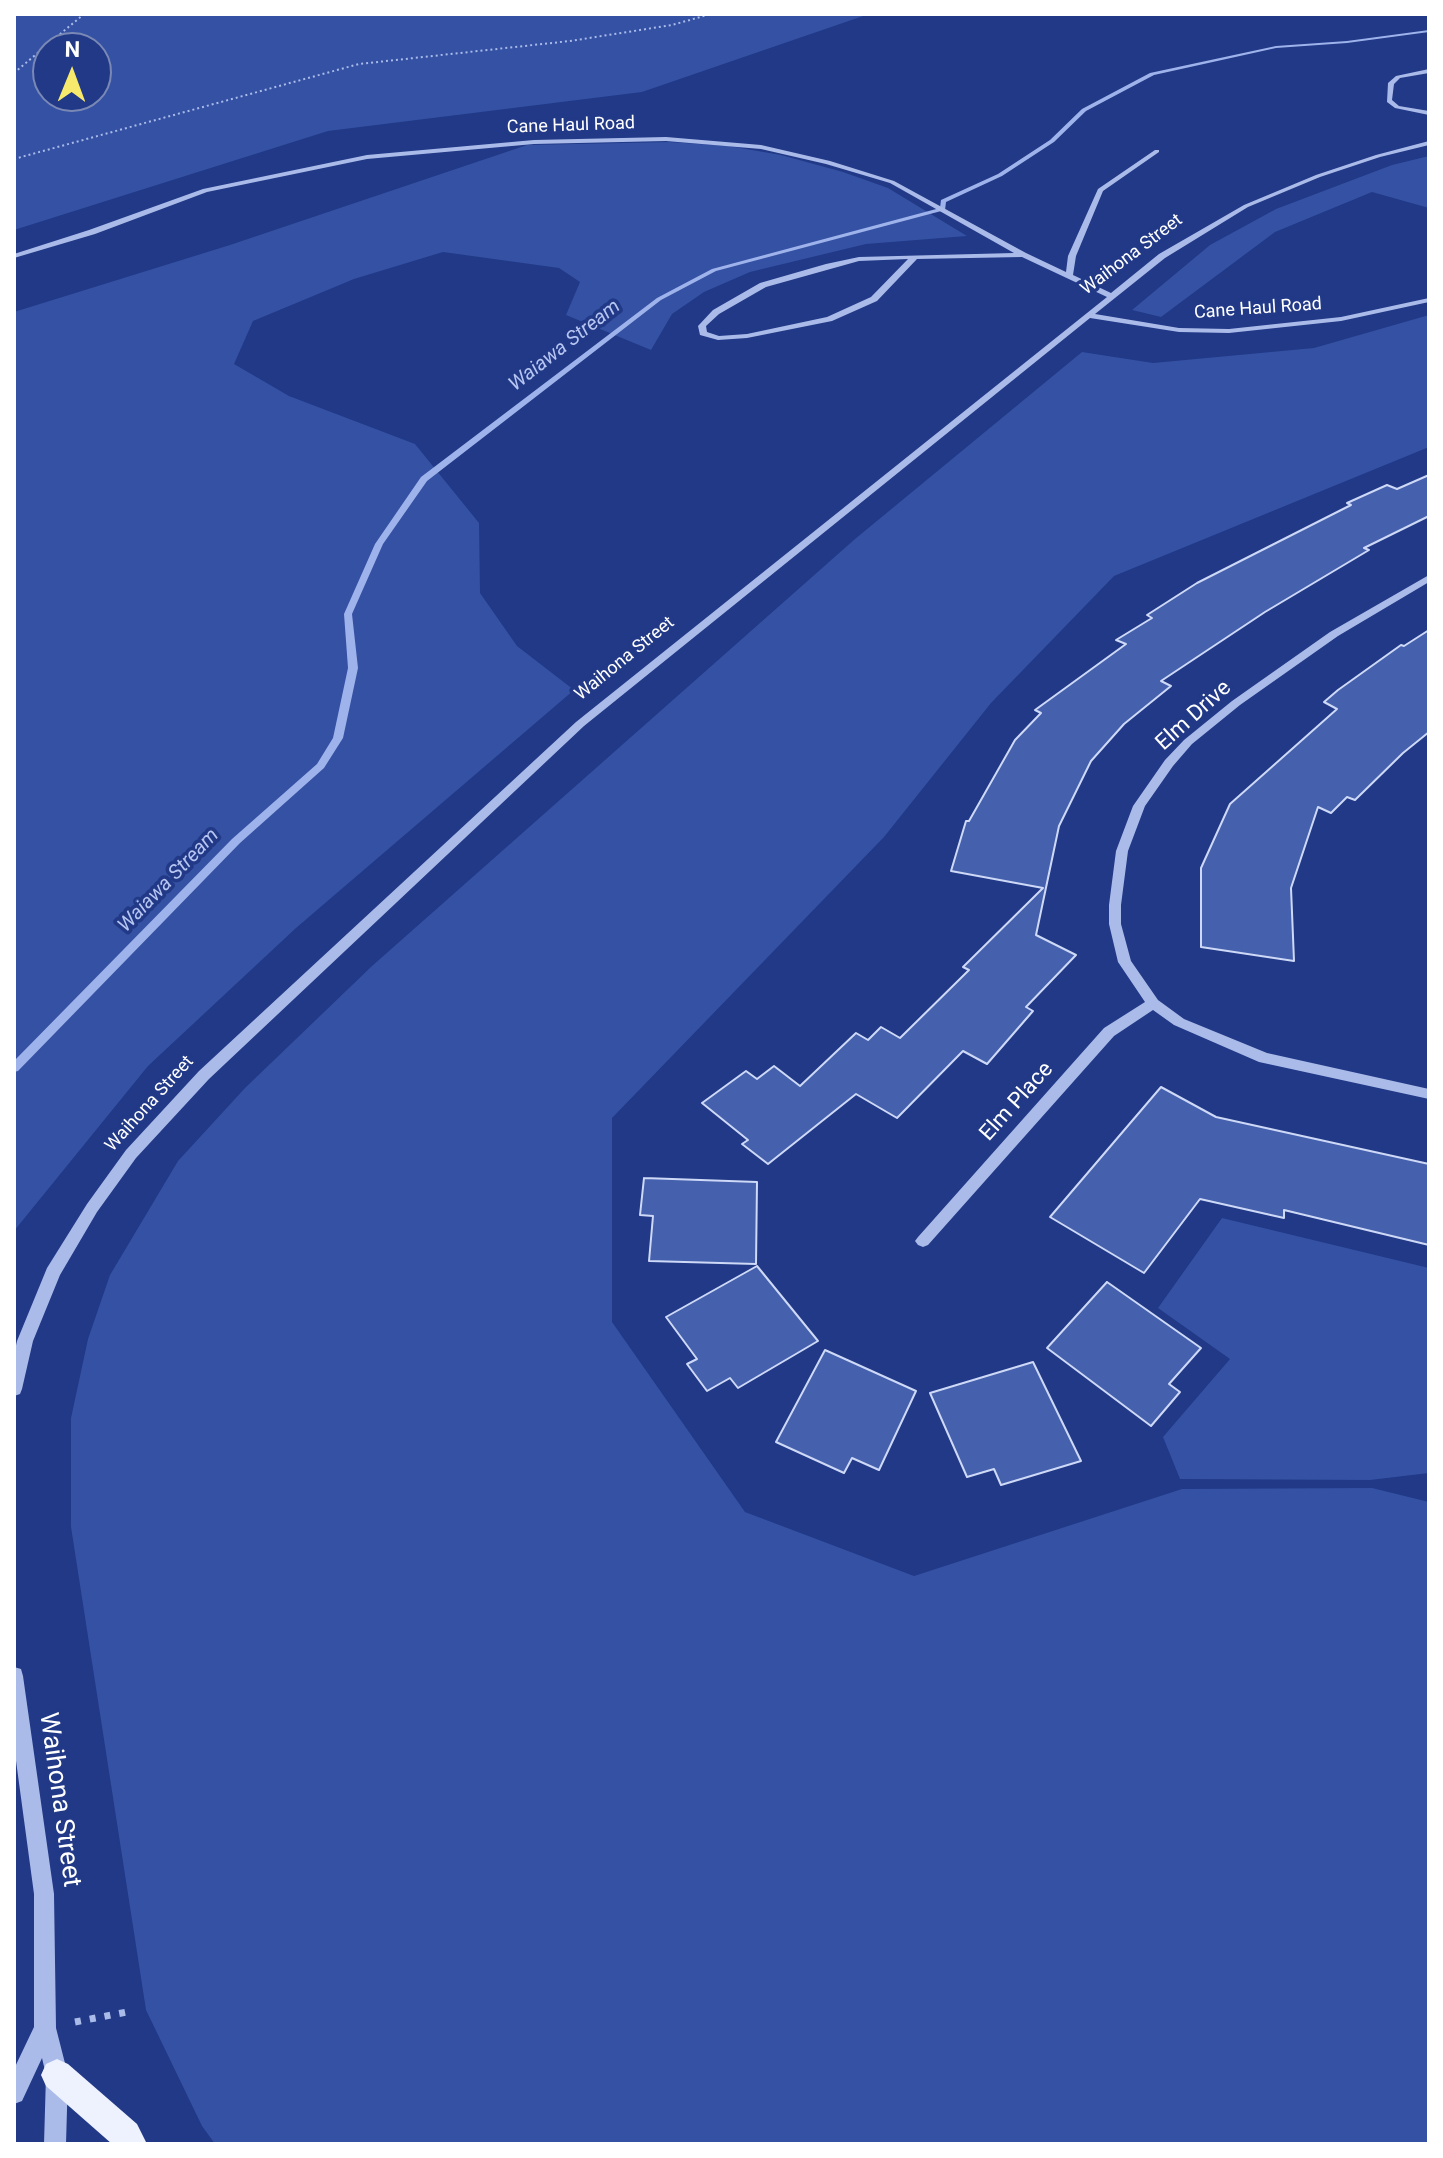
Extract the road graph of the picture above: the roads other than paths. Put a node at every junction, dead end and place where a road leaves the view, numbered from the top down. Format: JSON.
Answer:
{"nodes":[{"id":1,"x":1429,"y":71,"type":"edge"},
{"id":2,"x":1429,"y":113,"type":"edge"},
{"id":3,"x":1429,"y":143,"type":"edge"},
{"id":4,"x":1157,"y":151,"type":"dead end"},
{"id":5,"x":1023,"y":255,"type":"junction"},
{"id":6,"x":14,"y":256,"type":"edge"},
{"id":7,"x":915,"y":257,"type":"junction"},
{"id":8,"x":1069,"y":275,"type":"junction"},
{"id":9,"x":1112,"y":296,"type":"junction"},
{"id":10,"x":1429,"y":300,"type":"edge"},
{"id":11,"x":1088,"y":315,"type":"junction"},
{"id":12,"x":1429,"y":578,"type":"edge"},
{"id":13,"x":1153,"y":1003,"type":"junction"},
{"id":14,"x":1429,"y":1094,"type":"edge"},
{"id":15,"x":923,"y":1241,"type":"dead end"},
{"id":16,"x":14,"y":1389,"type":"edge"},
{"id":17,"x":14,"y":1676,"type":"edge"},
{"id":18,"x":45,"y":2028,"type":"junction"},
{"id":19,"x":57,"y":2075,"type":"junction"},
{"id":20,"x":14,"y":2093,"type":"edge"},
{"id":21,"x":55,"y":2144,"type":"edge"},
{"id":22,"x":131,"y":2144,"type":"edge"}],
"edges":[{"from":1,"to":2,"type":"street"},
{"from":3,"to":9,"type":"street","name":"Waihona Street"},
{"from":4,"to":8,"type":"street"},
{"from":5,"to":6,"type":"street","name":"Cane Haul Road"},
{"from":5,"to":7,"type":"street"},
{"from":5,"to":8,"type":"street","name":"Cane Haul Road"},
{"from":7,"to":7,"type":"street"},
{"from":8,"to":9,"type":"street","name":"Cane Haul Road"},
{"from":9,"to":11,"type":"street","name":"Waihona Street"},
{"from":10,"to":11,"type":"street","name":"Cane Haul Road"},
{"from":11,"to":16,"type":"street","name":"Waihona Street"},
{"from":12,"to":13,"type":"street","name":"Elm Drive"},
{"from":13,"to":14,"type":"street","name":"Elm Drive"},
{"from":13,"to":15,"type":"street","name":"Elm Place"},
{"from":17,"to":18,"type":"street","name":"Waihona Street"},
{"from":18,"to":19,"type":"street","name":"Waihona Street"},
{"from":18,"to":20,"type":"street","name":"Waihona Street"},
{"from":19,"to":21,"type":"street","name":"Waihona Street"},
{"from":19,"to":22,"type":"main road"}]}
